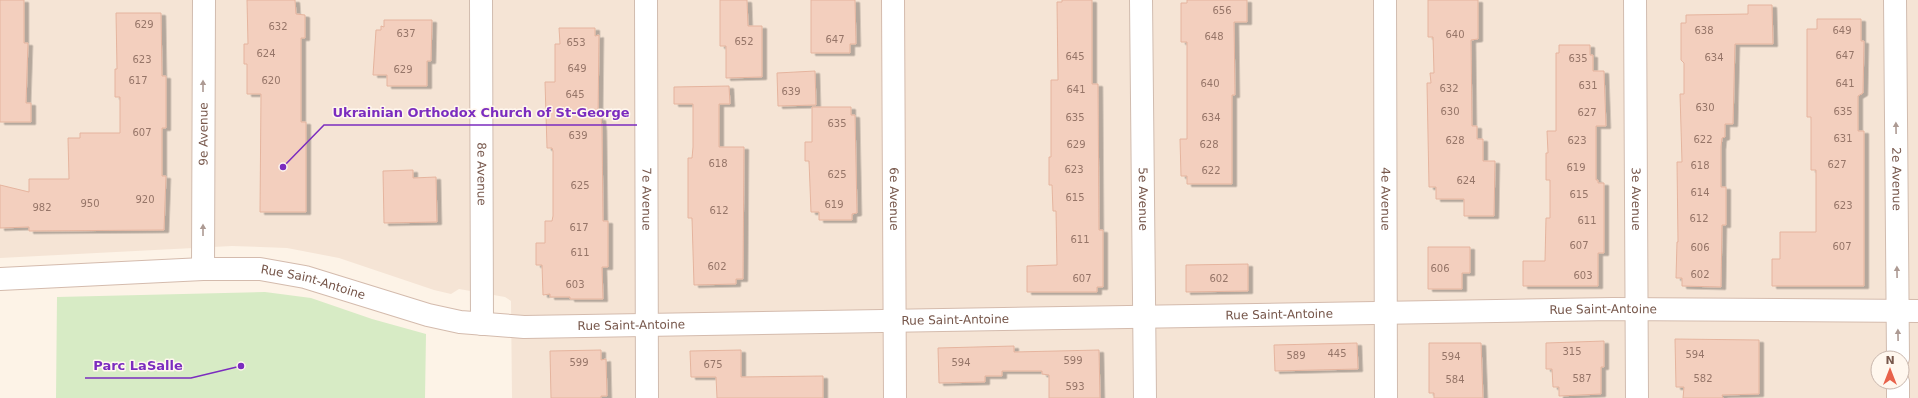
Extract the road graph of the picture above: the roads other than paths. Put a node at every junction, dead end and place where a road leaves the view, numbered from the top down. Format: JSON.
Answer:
{"nodes":[{"id":1,"x":204,"y":0,"type":"edge"},
{"id":2,"x":481,"y":0,"type":"edge"},
{"id":3,"x":646,"y":0,"type":"edge"},
{"id":4,"x":893,"y":0,"type":"edge"},
{"id":5,"x":1141,"y":0,"type":"edge"},
{"id":6,"x":1385,"y":0,"type":"edge"},
{"id":7,"x":1635,"y":0,"type":"edge"},
{"id":8,"x":1895,"y":0,"type":"edge"},
{"id":9,"x":203,"y":269,"type":"junction"},
{"id":10,"x":0,"y":279,"type":"edge"},
{"id":11,"x":1635,"y":309,"type":"junction"},
{"id":12,"x":1908,"y":311,"type":"edge"},
{"id":13,"x":1385,"y":312,"type":"junction"},
{"id":14,"x":1144,"y":316,"type":"junction"},
{"id":15,"x":894,"y":320,"type":"junction"},
{"id":16,"x":482,"y":324,"type":"junction"},
{"id":17,"x":647,"y":326,"type":"junction"},
{"id":18,"x":1900,"y":350,"type":"edge"},
{"id":19,"x":647,"y":398,"type":"edge"},
{"id":20,"x":895,"y":398,"type":"edge"},
{"id":21,"x":1145,"y":398,"type":"edge"},
{"id":22,"x":1386,"y":398,"type":"edge"},
{"id":23,"x":1637,"y":398,"type":"edge"}],
"edges":[{"from":9,"to":1,"type":"street","name":"9e Avenue","one_way":true},
{"from":2,"to":16,"type":"street","name":"8e Avenue"},
{"from":3,"to":17,"type":"street","name":"7e Avenue"},
{"from":4,"to":15,"type":"street","name":"6e Avenue"},
{"from":5,"to":14,"type":"street","name":"5e Avenue"},
{"from":6,"to":13,"type":"street","name":"4e Avenue"},
{"from":7,"to":11,"type":"street","name":"3e Avenue"},
{"from":12,"to":8,"type":"street","name":"2e Avenue","one_way":true},
{"from":9,"to":10,"type":"street","name":"Rue Saint-Antoine"},
{"from":9,"to":16,"type":"street","name":"Rue Saint-Antoine"},
{"from":11,"to":12,"type":"street","name":"Rue Saint-Antoine"},
{"from":11,"to":13,"type":"street","name":"Rue Saint-Antoine"},
{"from":11,"to":23,"type":"street","name":"3e Avenue"},
{"from":18,"to":12,"type":"street","name":"2e Avenue","one_way":true},
{"from":13,"to":14,"type":"street","name":"Rue Saint-Antoine"},
{"from":13,"to":22,"type":"street","name":"4e Avenue"},
{"from":14,"to":15,"type":"street","name":"Rue Saint-Antoine"},
{"from":14,"to":21,"type":"street","name":"5e Avenue"},
{"from":15,"to":17,"type":"street","name":"Rue Saint-Antoine"},
{"from":15,"to":20,"type":"street","name":"6e Avenue"},
{"from":16,"to":17,"type":"street","name":"Rue Saint-Antoine"},
{"from":17,"to":19,"type":"street","name":"7e Avenue"}]}
